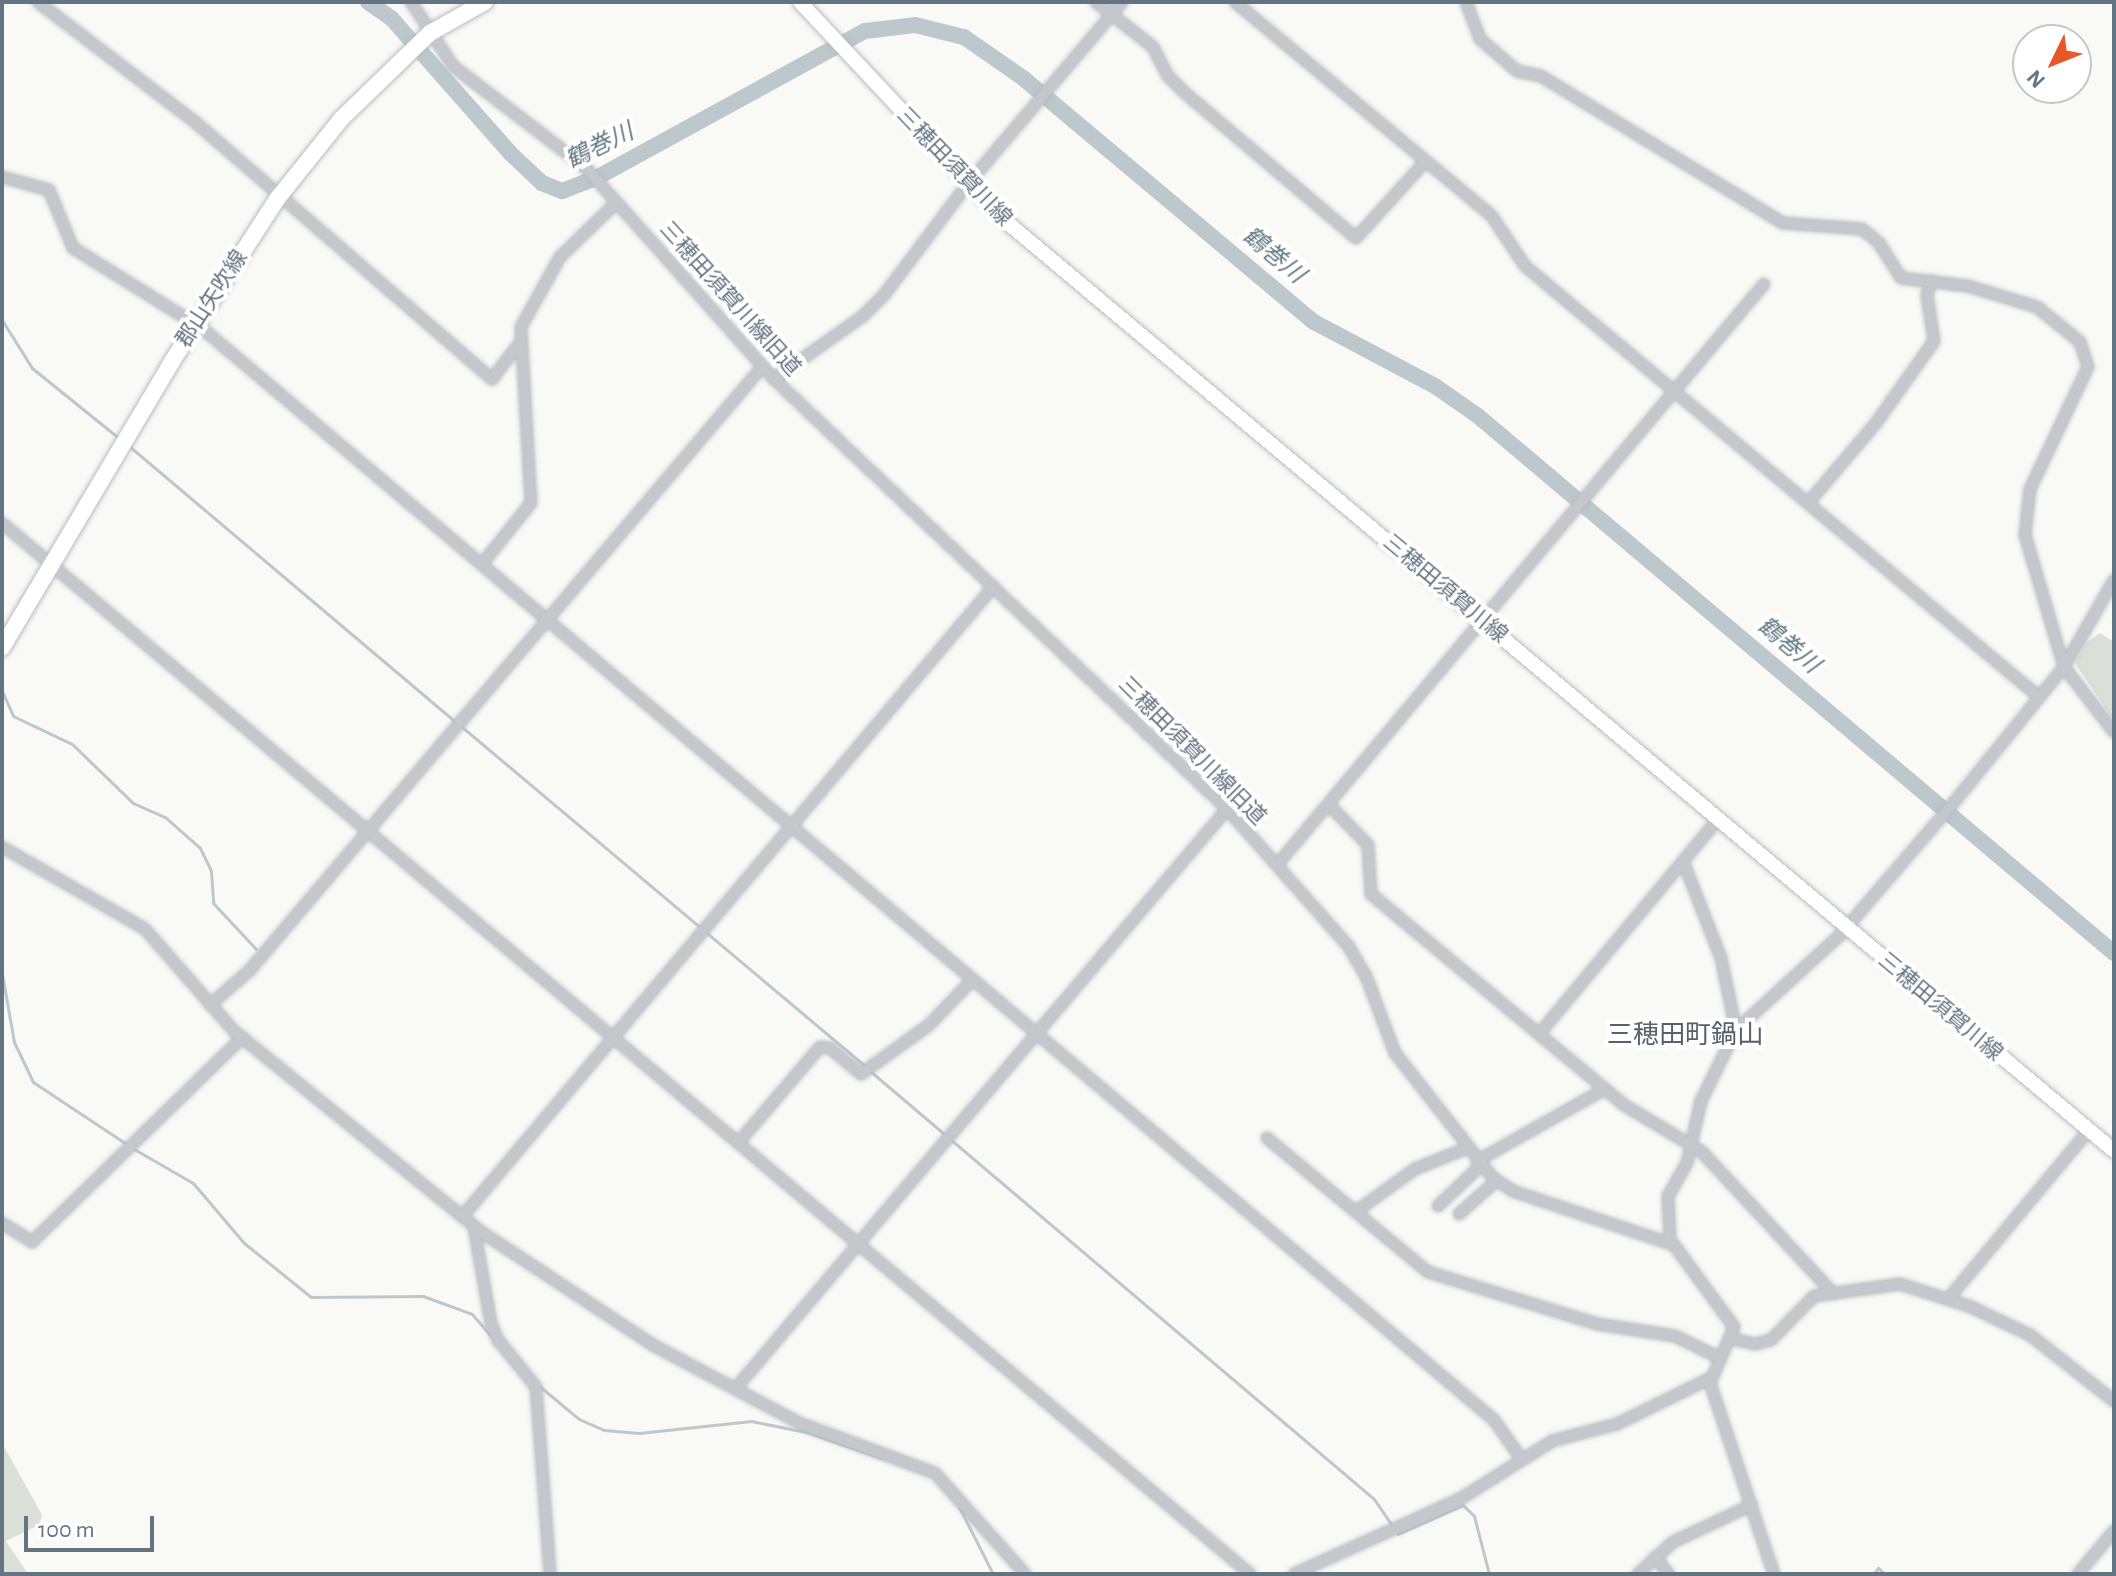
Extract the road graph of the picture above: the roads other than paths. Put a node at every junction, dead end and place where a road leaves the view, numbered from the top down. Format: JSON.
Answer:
{"nodes":[{"id":1,"x":38,"y":2,"type":"edge"},
{"id":2,"x":411,"y":2,"type":"edge"},
{"id":3,"x":485,"y":2,"type":"edge"},
{"id":4,"x":800,"y":2,"type":"edge"},
{"id":5,"x":1096,"y":2,"type":"edge"},
{"id":6,"x":1122,"y":2,"type":"edge"},
{"id":7,"x":1235,"y":2,"type":"edge"},
{"id":8,"x":1466,"y":2,"type":"edge"},
{"id":9,"x":1111,"y":14,"type":"junction"},
{"id":10,"x":425,"y":38,"type":"junction"},
{"id":11,"x":1424,"y":163,"type":"junction"},
{"id":12,"x":2,"y":177,"type":"edge"},
{"id":13,"x":967,"y":185,"type":"junction"},
{"id":14,"x":281,"y":194,"type":"junction"},
{"id":15,"x":616,"y":203,"type":"junction"},
{"id":16,"x":1931,"y":281,"type":"junction"},
{"id":17,"x":1764,"y":284,"type":"dead end"},
{"id":18,"x":196,"y":325,"type":"junction"},
{"id":19,"x":519,"y":344,"type":"junction"},
{"id":20,"x":762,"y":367,"type":"junction"},
{"id":21,"x":774,"y":379,"type":"junction"},
{"id":22,"x":1676,"y":389,"type":"junction"},
{"id":23,"x":1809,"y":502,"type":"junction"},
{"id":24,"x":2,"y":523,"type":"edge"},
{"id":25,"x":54,"y":563,"type":"junction"},
{"id":26,"x":482,"y":564,"type":"junction"},
{"id":27,"x":2114,"y":580,"type":"edge"},
{"id":28,"x":992,"y":588,"type":"junction"},
{"id":29,"x":1482,"y":618,"type":"junction"},
{"id":30,"x":547,"y":619,"type":"junction"},
{"id":31,"x":2,"y":648,"type":"edge"},
{"id":32,"x":2064,"y":667,"type":"junction"},
{"id":33,"x":2039,"y":697,"type":"junction"},
{"id":34,"x":2114,"y":732,"type":"edge"},
{"id":35,"x":1329,"y":805,"type":"junction"},
{"id":36,"x":1227,"y":809,"type":"junction"},
{"id":37,"x":1717,"y":820,"type":"junction"},
{"id":38,"x":792,"y":826,"type":"junction"},
{"id":39,"x":369,"y":830,"type":"junction"},
{"id":40,"x":2,"y":847,"type":"edge"},
{"id":41,"x":1683,"y":861,"type":"junction"},
{"id":42,"x":1277,"y":865,"type":"junction"},
{"id":43,"x":1845,"y":929,"type":"junction"},
{"id":44,"x":972,"y":980,"type":"junction"},
{"id":45,"x":210,"y":1005,"type":"junction"},
{"id":46,"x":1736,"y":1030,"type":"junction"},
{"id":47,"x":1035,"y":1033,"type":"junction"},
{"id":48,"x":1539,"y":1034,"type":"junction"},
{"id":49,"x":243,"y":1037,"type":"junction"},
{"id":50,"x":613,"y":1037,"type":"junction"},
{"id":51,"x":1605,"y":1089,"type":"junction"},
{"id":52,"x":2089,"y":1130,"type":"junction"},
{"id":53,"x":1267,"y":1138,"type":"dead end"},
{"id":54,"x":738,"y":1143,"type":"junction"},
{"id":55,"x":1690,"y":1143,"type":"junction"},
{"id":56,"x":1467,"y":1148,"type":"junction"},
{"id":57,"x":2114,"y":1151,"type":"edge"},
{"id":58,"x":1479,"y":1163,"type":"junction"},
{"id":59,"x":1496,"y":1181,"type":"junction"},
{"id":60,"x":1438,"y":1206,"type":"dead end"},
{"id":61,"x":1358,"y":1210,"type":"junction"},
{"id":62,"x":1459,"y":1214,"type":"dead end"},
{"id":63,"x":462,"y":1217,"type":"junction"},
{"id":64,"x":2,"y":1223,"type":"edge"},
{"id":65,"x":474,"y":1227,"type":"junction"},
{"id":66,"x":1670,"y":1241,"type":"junction"},
{"id":67,"x":858,"y":1243,"type":"junction"},
{"id":68,"x":1834,"y":1294,"type":"junction"},
{"id":69,"x":1949,"y":1298,"type":"junction"},
{"id":70,"x":1733,"y":1339,"type":"junction"},
{"id":71,"x":1720,"y":1358,"type":"junction"},
{"id":72,"x":1711,"y":1378,"type":"junction"},
{"id":73,"x":736,"y":1388,"type":"junction"},
{"id":74,"x":2114,"y":1401,"type":"edge"},
{"id":75,"x":1520,"y":1457,"type":"junction"},
{"id":76,"x":1752,"y":1505,"type":"junction"},
{"id":77,"x":2114,"y":1531,"type":"edge"},
{"id":78,"x":1655,"y":1557,"type":"junction"},
{"id":79,"x":550,"y":1574,"type":"edge"},
{"id":80,"x":1025,"y":1574,"type":"edge"},
{"id":81,"x":1250,"y":1574,"type":"edge"},
{"id":82,"x":1294,"y":1574,"type":"edge"},
{"id":83,"x":1638,"y":1574,"type":"edge"},
{"id":84,"x":1669,"y":1574,"type":"edge"},
{"id":85,"x":1774,"y":1574,"type":"edge"},
{"id":86,"x":2078,"y":1574,"type":"edge"}],
"edges":[{"from":1,"to":14,"type":"street"},
{"from":2,"to":10,"type":"street","name":"三穂田須賀川線旧道"},
{"from":3,"to":10,"type":"main road","name":"郡山矢吹線"},
{"from":4,"to":13,"type":"main road","name":"三穂田須賀川線"},
{"from":5,"to":9,"type":"street"},
{"from":6,"to":9,"type":"street"},
{"from":7,"to":11,"type":"street"},
{"from":8,"to":16,"type":"street"},
{"from":9,"to":11,"type":"street"},
{"from":9,"to":13,"type":"street"},
{"from":10,"to":14,"type":"main road","name":"郡山矢吹線"},
{"from":10,"to":15,"type":"street","name":"三穂田須賀川線旧道"},
{"from":11,"to":22,"type":"street"},
{"from":12,"to":18,"type":"street"},
{"from":13,"to":21,"type":"street"},
{"from":13,"to":29,"type":"main road","name":"三穂田須賀川線"},
{"from":14,"to":18,"type":"main road","name":"郡山矢吹線"},
{"from":14,"to":19,"type":"street"},
{"from":15,"to":19,"type":"street"},
{"from":15,"to":20,"type":"street","name":"三穂田須賀川線旧道"},
{"from":16,"to":23,"type":"street"},
{"from":16,"to":32,"type":"street"},
{"from":17,"to":22,"type":"street"},
{"from":18,"to":25,"type":"main road","name":"郡山矢吹線"},
{"from":18,"to":26,"type":"street"},
{"from":19,"to":26,"type":"street"},
{"from":20,"to":21,"type":"street","name":"三穂田須賀川線旧道"},
{"from":20,"to":30,"type":"street"},
{"from":21,"to":28,"type":"street","name":"三穂田須賀川線旧道"},
{"from":22,"to":23,"type":"street"},
{"from":22,"to":29,"type":"street"},
{"from":23,"to":33,"type":"street"},
{"from":24,"to":25,"type":"street"},
{"from":25,"to":31,"type":"main road","name":"郡山矢吹線"},
{"from":25,"to":39,"type":"street"},
{"from":26,"to":30,"type":"street"},
{"from":27,"to":32,"type":"street"},
{"from":28,"to":36,"type":"street","name":"三穂田須賀川線旧道"},
{"from":28,"to":38,"type":"street"},
{"from":29,"to":35,"type":"street"},
{"from":29,"to":37,"type":"main road","name":"三穂田須賀川線"},
{"from":30,"to":38,"type":"street"},
{"from":30,"to":39,"type":"street"},
{"from":32,"to":33,"type":"street"},
{"from":32,"to":34,"type":"street"},
{"from":33,"to":43,"type":"street"},
{"from":35,"to":42,"type":"street"},
{"from":35,"to":48,"type":"street"},
{"from":36,"to":42,"type":"street","name":"三穂田須賀川線旧道"},
{"from":36,"to":47,"type":"street"},
{"from":37,"to":41,"type":"street"},
{"from":37,"to":43,"type":"main road","name":"三穂田須賀川線"},
{"from":38,"to":44,"type":"street"},
{"from":38,"to":50,"type":"street"},
{"from":39,"to":45,"type":"street"},
{"from":39,"to":50,"type":"street"},
{"from":40,"to":45,"type":"street"},
{"from":41,"to":46,"type":"street"},
{"from":41,"to":48,"type":"street"},
{"from":42,"to":56,"type":"street","name":"三穂田須賀川線旧道"},
{"from":43,"to":46,"type":"street"},
{"from":43,"to":52,"type":"main road","name":"三穂田須賀川線"},
{"from":44,"to":47,"type":"street"},
{"from":44,"to":54,"type":"street"},
{"from":45,"to":49,"type":"street"},
{"from":46,"to":55,"type":"street"},
{"from":47,"to":67,"type":"street"},
{"from":47,"to":75,"type":"street"},
{"from":48,"to":51,"type":"street"},
{"from":49,"to":63,"type":"street"},
{"from":49,"to":64,"type":"street"},
{"from":50,"to":54,"type":"street"},
{"from":50,"to":63,"type":"street"},
{"from":51,"to":55,"type":"street"},
{"from":51,"to":58,"type":"street"},
{"from":52,"to":57,"type":"main road","name":"三穂田須賀川線"},
{"from":52,"to":69,"type":"street"},
{"from":53,"to":61,"type":"street"},
{"from":54,"to":67,"type":"street"},
{"from":55,"to":66,"type":"street"},
{"from":55,"to":68,"type":"street"},
{"from":56,"to":58,"type":"street","name":"三穂田須賀川線旧道"},
{"from":56,"to":61,"type":"street"},
{"from":58,"to":59,"type":"street","name":"三穂田須賀川線旧道"},
{"from":58,"to":60,"type":"street"},
{"from":59,"to":62,"type":"street"},
{"from":59,"to":66,"type":"street","name":"三穂田須賀川線旧道"},
{"from":61,"to":71,"type":"street"},
{"from":63,"to":65,"type":"street"},
{"from":65,"to":73,"type":"street"},
{"from":65,"to":79,"type":"street"},
{"from":66,"to":70,"type":"street"},
{"from":67,"to":73,"type":"street"},
{"from":67,"to":81,"type":"street"},
{"from":68,"to":69,"type":"street"},
{"from":68,"to":70,"type":"street"},
{"from":69,"to":74,"type":"street"},
{"from":70,"to":71,"type":"street"},
{"from":71,"to":72,"type":"street"},
{"from":72,"to":75,"type":"street"},
{"from":72,"to":76,"type":"street"},
{"from":73,"to":80,"type":"street"},
{"from":75,"to":82,"type":"street"},
{"from":76,"to":78,"type":"street"},
{"from":76,"to":85,"type":"street"},
{"from":77,"to":86,"type":"street"},
{"from":78,"to":83,"type":"street"},
{"from":78,"to":84,"type":"street"}]}
